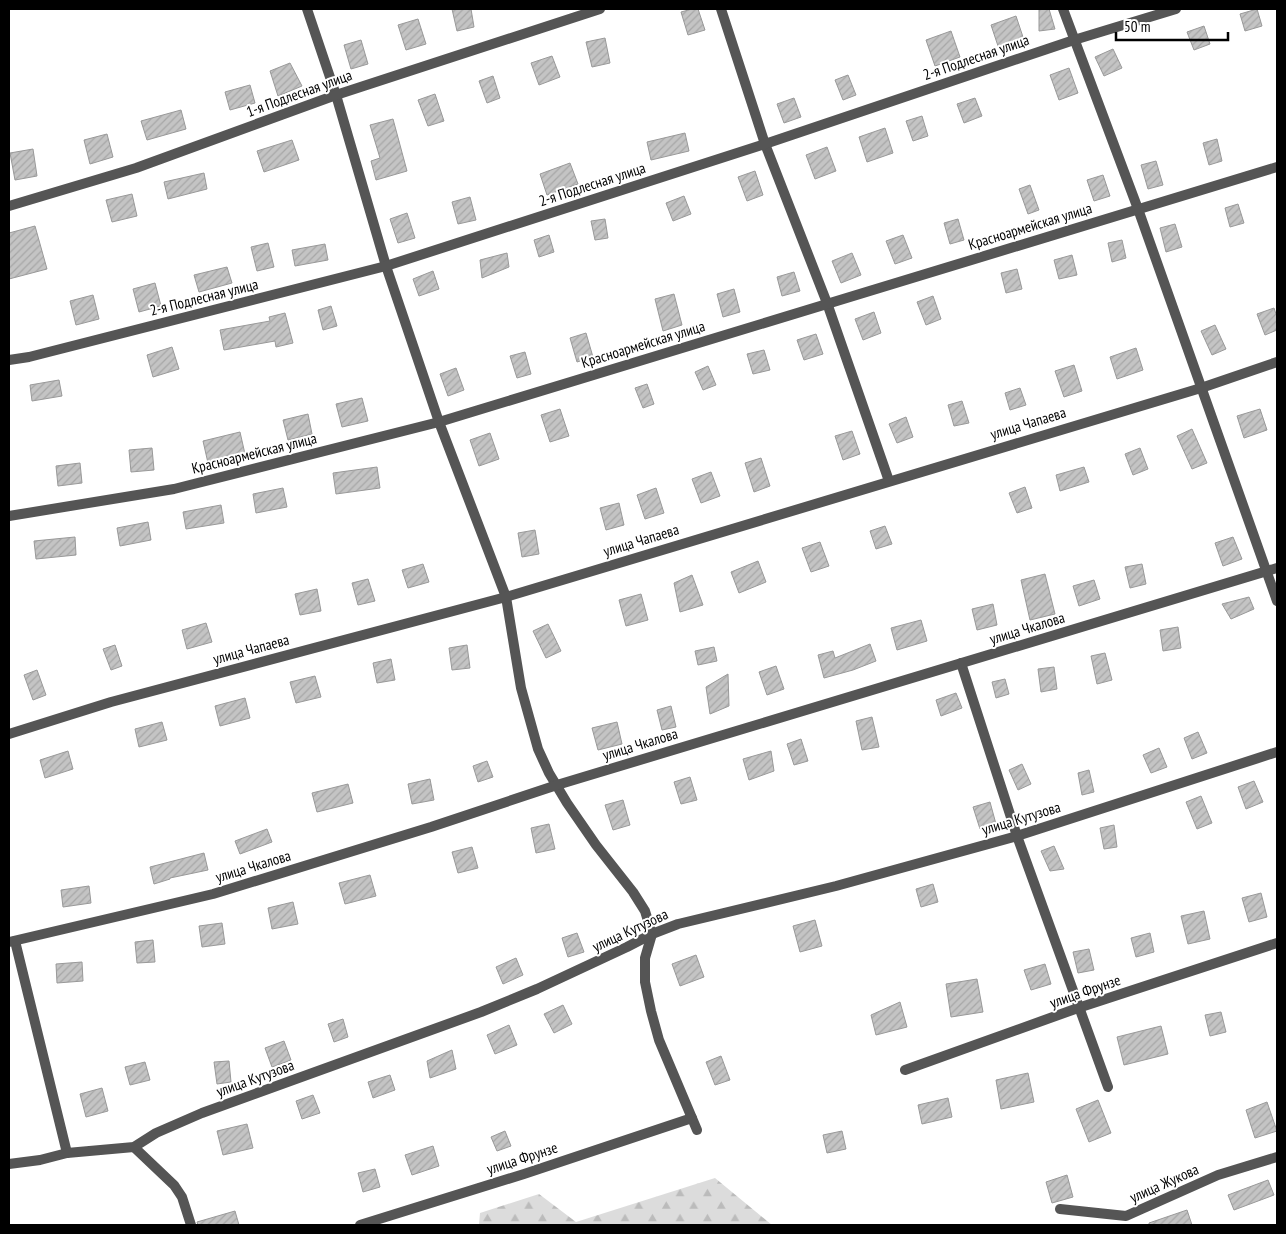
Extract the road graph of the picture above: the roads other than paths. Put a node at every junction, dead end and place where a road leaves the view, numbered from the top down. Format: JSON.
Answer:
{"nodes":[{"id":1,"x":307,"y":9,"type":"edge"},
{"id":2,"x":600,"y":9,"type":"edge"},
{"id":3,"x":721,"y":9,"type":"edge"},
{"id":4,"x":1063,"y":9,"type":"edge"},
{"id":5,"x":1176,"y":9,"type":"edge"},
{"id":6,"x":1074,"y":40,"type":"junction"},
{"id":7,"x":336,"y":95,"type":"junction"},
{"id":8,"x":765,"y":144,"type":"junction"},
{"id":9,"x":1277,"y":167,"type":"edge"},
{"id":10,"x":9,"y":206,"type":"edge"},
{"id":11,"x":1138,"y":209,"type":"junction"},
{"id":12,"x":386,"y":266,"type":"junction"},
{"id":13,"x":828,"y":303,"type":"junction"},
{"id":14,"x":9,"y":360,"type":"edge"},
{"id":15,"x":1277,"y":362,"type":"edge"},
{"id":16,"x":1201,"y":388,"type":"junction"},
{"id":17,"x":439,"y":422,"type":"junction"},
{"id":18,"x":889,"y":481,"type":"junction"},
{"id":19,"x":9,"y":516,"type":"edge"},
{"id":20,"x":1272,"y":570,"type":"edge"},
{"id":21,"x":506,"y":597,"type":"junction"},
{"id":22,"x":1277,"y":601,"type":"edge"},
{"id":23,"x":961,"y":664,"type":"junction"},
{"id":24,"x":9,"y":734,"type":"edge"},
{"id":25,"x":1277,"y":752,"type":"edge"},
{"id":26,"x":557,"y":785,"type":"junction"},
{"id":27,"x":1017,"y":836,"type":"junction"},
{"id":28,"x":652,"y":934,"type":"junction"},
{"id":29,"x":12,"y":941,"type":"edge"},
{"id":30,"x":1277,"y":943,"type":"edge"},
{"id":31,"x":1078,"y":1008,"type":"junction"},
{"id":32,"x":905,"y":1070,"type":"dead end"},
{"id":33,"x":1108,"y":1087,"type":"dead end"},
{"id":34,"x":692,"y":1118,"type":"junction"},
{"id":35,"x":697,"y":1130,"type":"dead end"},
{"id":36,"x":134,"y":1147,"type":"junction"},
{"id":37,"x":67,"y":1154,"type":"junction"},
{"id":38,"x":1277,"y":1157,"type":"edge"},
{"id":39,"x":9,"y":1164,"type":"edge"},
{"id":40,"x":1060,"y":1208,"type":"dead end"},
{"id":41,"x":191,"y":1225,"type":"edge"},
{"id":42,"x":360,"y":1225,"type":"edge"}],
"edges":[{"from":1,"to":7,"type":"street"},
{"from":2,"to":7,"type":"street","name":"1-я Подлесная улица"},
{"from":3,"to":8,"type":"street"},
{"from":4,"to":6,"type":"street"},
{"from":5,"to":6,"type":"street","name":"2-я Подлесная улица"},
{"from":6,"to":8,"type":"street","name":"2-я Подлесная улица"},
{"from":6,"to":11,"type":"street"},
{"from":7,"to":10,"type":"street","name":"1-я Подлесная улица"},
{"from":7,"to":12,"type":"street"},
{"from":8,"to":12,"type":"street","name":"2-я Подлесная улица"},
{"from":8,"to":13,"type":"street"},
{"from":9,"to":11,"type":"street","name":"Красноармейская улица"},
{"from":11,"to":13,"type":"street","name":"Красноармейская улица"},
{"from":11,"to":16,"type":"street"},
{"from":12,"to":14,"type":"street","name":"2-я Подлесная улица"},
{"from":12,"to":17,"type":"street"},
{"from":13,"to":17,"type":"street","name":"Красноармейская улица"},
{"from":13,"to":18,"type":"street"},
{"from":15,"to":16,"type":"street","name":"улица Чапаева"},
{"from":16,"to":18,"type":"street","name":"улица Чапаева"},
{"from":16,"to":20,"type":"street"},
{"from":17,"to":19,"type":"street","name":"Красноармейская улица"},
{"from":17,"to":21,"type":"street"},
{"from":18,"to":21,"type":"street","name":"улица Чапаева"},
{"from":20,"to":22,"type":"street"},
{"from":20,"to":23,"type":"street","name":"улица Чкалова"},
{"from":21,"to":24,"type":"street","name":"улица Чапаева"},
{"from":21,"to":26,"type":"street"},
{"from":23,"to":26,"type":"street","name":"улица Чкалова"},
{"from":23,"to":27,"type":"street"},
{"from":25,"to":27,"type":"street","name":"улица Кутузова"},
{"from":26,"to":28,"type":"street"},
{"from":26,"to":29,"type":"street","name":"улица Чкалова"},
{"from":27,"to":28,"type":"street","name":"улица Кутузова"},
{"from":27,"to":31,"type":"street"},
{"from":28,"to":34,"type":"street"},
{"from":28,"to":36,"type":"street","name":"улица Кутузова"},
{"from":29,"to":37,"type":"street"},
{"from":30,"to":31,"type":"street","name":"улица Фрунзе"},
{"from":31,"to":32,"type":"street","name":"улица Фрунзе"},
{"from":31,"to":33,"type":"street"},
{"from":34,"to":35,"type":"street"},
{"from":34,"to":42,"type":"street","name":"улица Фрунзе"},
{"from":36,"to":37,"type":"street","name":"улица Кутузова"},
{"from":36,"to":41,"type":"street"},
{"from":37,"to":39,"type":"street","name":"улица Кутузова"},
{"from":38,"to":40,"type":"street","name":"улица Жукова"}]}
